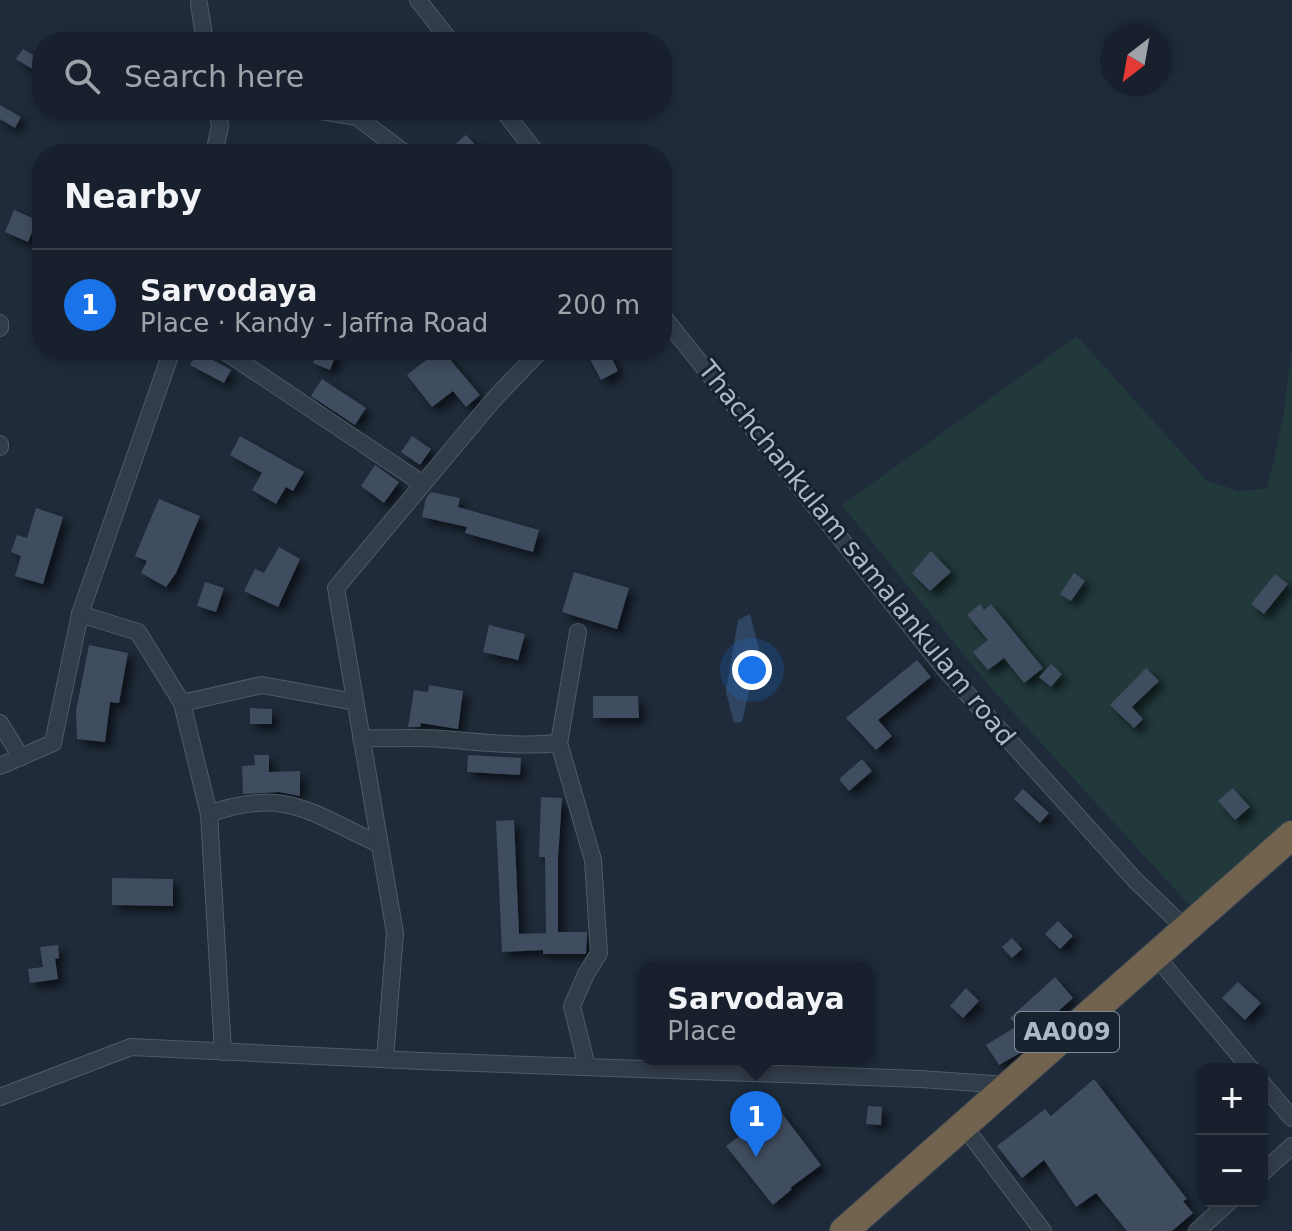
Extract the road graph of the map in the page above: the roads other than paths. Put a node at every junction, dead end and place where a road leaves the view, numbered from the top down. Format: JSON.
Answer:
{"nodes":[{"id":1,"x":418,"y":0,"type":"edge"},
{"id":2,"x":199,"y":4,"type":"dead end"},
{"id":3,"x":203,"y":32,"type":"edge"},
{"id":4,"x":443,"y":32,"type":"edge"},
{"id":5,"x":219,"y":120,"type":"edge"},
{"id":6,"x":361,"y":120,"type":"edge"},
{"id":7,"x":511,"y":120,"type":"edge"},
{"id":8,"x":216,"y":144,"type":"edge"},
{"id":9,"x":393,"y":144,"type":"edge"},
{"id":10,"x":529,"y":144,"type":"edge"},
{"id":11,"x":672,"y":328,"type":"edge"},
{"id":12,"x":169,"y":360,"type":"edge"},
{"id":13,"x":238,"y":360,"type":"edge"},
{"id":14,"x":531,"y":360,"type":"edge"},
{"id":15,"x":423,"y":484,"type":"junction"},
{"id":16,"x":80,"y":614,"type":"junction"},
{"id":17,"x":578,"y":632,"type":"dead end"},
{"id":18,"x":355,"y":702,"type":"junction"},
{"id":19,"x":182,"y":703,"type":"junction"},
{"id":20,"x":0,"y":723,"type":"edge"},
{"id":21,"x":361,"y":738,"type":"junction"},
{"id":22,"x":559,"y":743,"type":"junction"},
{"id":23,"x":21,"y":757,"type":"junction"},
{"id":24,"x":0,"y":766,"type":"edge"},
{"id":25,"x":209,"y":814,"type":"junction"},
{"id":26,"x":1292,"y":835,"type":"edge"},
{"id":27,"x":379,"y":844,"type":"junction"},
{"id":28,"x":1186,"y":929,"type":"junction"},
{"id":29,"x":1155,"y":955,"type":"junction"},
{"id":30,"x":223,"y":1052,"type":"junction"},
{"id":31,"x":385,"y":1059,"type":"junction"},
{"id":32,"x":1246,"y":1063,"type":"edge"},
{"id":33,"x":587,"y":1067,"type":"junction"},
{"id":34,"x":1007,"y":1085,"type":"junction"},
{"id":35,"x":1268,"y":1090,"type":"edge"},
{"id":36,"x":0,"y":1097,"type":"edge"},
{"id":37,"x":1292,"y":1118,"type":"edge"},
{"id":38,"x":963,"y":1125,"type":"junction"},
{"id":39,"x":1292,"y":1146,"type":"edge"},
{"id":40,"x":1268,"y":1168,"type":"edge"},
{"id":41,"x":1223,"y":1207,"type":"edge"},
{"id":42,"x":844,"y":1231,"type":"edge"},
{"id":43,"x":1043,"y":1231,"type":"edge"},
{"id":44,"x":1197,"y":1231,"type":"edge"}],
"edges":[{"from":1,"to":4,"type":"street"},
{"from":2,"to":3,"type":"street"},
{"from":5,"to":8,"type":"street"},
{"from":6,"to":9,"type":"street"},
{"from":7,"to":10,"type":"street"},
{"from":11,"to":28,"type":"street","name":"Thachchankulam samalankulam road"},
{"from":12,"to":16,"type":"street"},
{"from":13,"to":15,"type":"street"},
{"from":14,"to":15,"type":"street"},
{"from":15,"to":18,"type":"street"},
{"from":16,"to":19,"type":"street"},
{"from":16,"to":23,"type":"street"},
{"from":17,"to":22,"type":"street"},
{"from":18,"to":19,"type":"street"},
{"from":18,"to":21,"type":"street"},
{"from":19,"to":25,"type":"street"},
{"from":20,"to":23,"type":"street"},
{"from":21,"to":22,"type":"street"},
{"from":21,"to":27,"type":"street"},
{"from":22,"to":33,"type":"street"},
{"from":23,"to":24,"type":"street"},
{"from":25,"to":27,"type":"street"},
{"from":25,"to":30,"type":"street"},
{"from":26,"to":28,"type":"highway","number":"AA009"},
{"from":27,"to":31,"type":"street"},
{"from":28,"to":29,"type":"highway","number":"AA009"},
{"from":29,"to":32,"type":"street"},
{"from":29,"to":34,"type":"highway","number":"AA009"},
{"from":30,"to":31,"type":"street"},
{"from":30,"to":36,"type":"street"},
{"from":31,"to":33,"type":"street"},
{"from":33,"to":34,"type":"street"},
{"from":34,"to":38,"type":"highway","number":"AA009"},
{"from":35,"to":37,"type":"street"},
{"from":38,"to":42,"type":"highway","number":"AA009"},
{"from":38,"to":43,"type":"street"},
{"from":39,"to":40,"type":"street"},
{"from":41,"to":44,"type":"street"}]}
